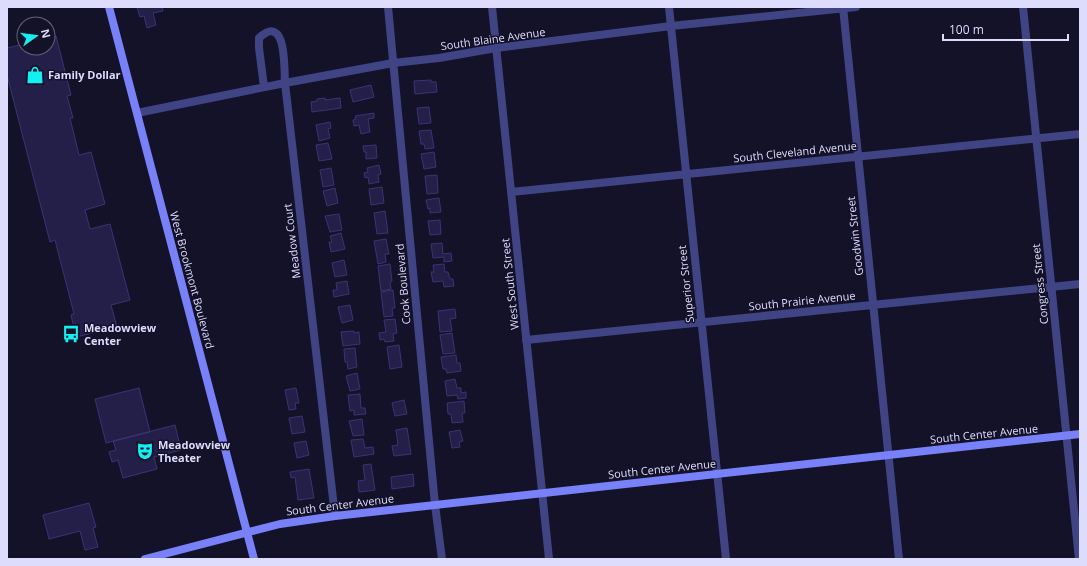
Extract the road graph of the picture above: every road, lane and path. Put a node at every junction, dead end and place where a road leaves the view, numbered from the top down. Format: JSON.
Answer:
{"nodes":[{"id":1,"x":109,"y":7,"type":"edge"},
{"id":2,"x":388,"y":7,"type":"edge"},
{"id":3,"x":492,"y":7,"type":"edge"},
{"id":4,"x":669,"y":7,"type":"edge"},
{"id":5,"x":856,"y":7,"type":"edge"},
{"id":6,"x":1023,"y":7,"type":"edge"},
{"id":7,"x":843,"y":8,"type":"edge"},
{"id":8,"x":671,"y":26,"type":"junction"},
{"id":9,"x":496,"y":48,"type":"junction"},
{"id":10,"x":393,"y":64,"type":"junction"},
{"id":11,"x":285,"y":83,"type":"junction"},
{"id":12,"x":264,"y":87,"type":"junction"},
{"id":13,"x":137,"y":113,"type":"junction"},
{"id":14,"x":1080,"y":134,"type":"edge"},
{"id":15,"x":1036,"y":138,"type":"junction"},
{"id":16,"x":858,"y":157,"type":"junction"},
{"id":17,"x":686,"y":174,"type":"junction"},
{"id":18,"x":511,"y":192,"type":"junction"},
{"id":19,"x":1080,"y":284,"type":"edge"},
{"id":20,"x":1051,"y":287,"type":"junction"},
{"id":21,"x":873,"y":305,"type":"junction"},
{"id":22,"x":701,"y":323,"type":"junction"},
{"id":23,"x":526,"y":340,"type":"junction"},
{"id":24,"x":1080,"y":434,"type":"edge"},
{"id":25,"x":1066,"y":436,"type":"junction"},
{"id":26,"x":889,"y":455,"type":"junction"},
{"id":27,"x":717,"y":474,"type":"junction"},
{"id":28,"x":542,"y":493,"type":"junction"},
{"id":29,"x":435,"y":505,"type":"junction"},
{"id":30,"x":335,"y":516,"type":"junction"},
{"id":31,"x":247,"y":532,"type":"junction"},
{"id":32,"x":145,"y":559,"type":"edge"},
{"id":33,"x":254,"y":559,"type":"edge"},
{"id":34,"x":442,"y":559,"type":"edge"},
{"id":35,"x":549,"y":559,"type":"edge"},
{"id":36,"x":726,"y":559,"type":"edge"},
{"id":37,"x":899,"y":559,"type":"edge"},
{"id":38,"x":1079,"y":559,"type":"edge"}],
"edges":[{"from":1,"to":13,"type":"street","name":"West Brookmont Boulevard"},
{"from":2,"to":10,"type":"street","name":"Cook Boulevard"},
{"from":3,"to":9,"type":"street","name":"West South Street"},
{"from":4,"to":8,"type":"street","name":"Superior Street"},
{"from":5,"to":7,"type":"street","name":"South Blaine Avenue"},
{"from":6,"to":15,"type":"street","name":"Congress Street"},
{"from":7,"to":8,"type":"street","name":"South Blaine Avenue"},
{"from":7,"to":16,"type":"street","name":"Goodwin Street"},
{"from":8,"to":9,"type":"street","name":"South Blaine Avenue"},
{"from":8,"to":17,"type":"street","name":"Superior Street"},
{"from":9,"to":10,"type":"street","name":"South Blaine Avenue"},
{"from":9,"to":18,"type":"street","name":"West South Street"},
{"from":10,"to":11,"type":"street","name":"South Blaine Avenue"},
{"from":10,"to":29,"type":"street","name":"Cook Boulevard"},
{"from":11,"to":12,"type":"street","name":"South Blaine Avenue"},
{"from":11,"to":12,"type":"street","name":"Meadow Court"},
{"from":11,"to":30,"type":"street","name":"Meadow Court"},
{"from":12,"to":13,"type":"street","name":"South Blaine Avenue"},
{"from":13,"to":31,"type":"street","name":"West Brookmont Boulevard"},
{"from":14,"to":15,"type":"street","name":"South Cleveland Avenue"},
{"from":15,"to":16,"type":"street","name":"South Cleveland Avenue"},
{"from":15,"to":20,"type":"street","name":"Congress Street"},
{"from":16,"to":17,"type":"street","name":"South Cleveland Avenue"},
{"from":16,"to":21,"type":"street","name":"Goodwin Street"},
{"from":17,"to":18,"type":"street","name":"South Cleveland Avenue"},
{"from":17,"to":22,"type":"street","name":"Superior Street"},
{"from":18,"to":23,"type":"street","name":"West South Street"},
{"from":19,"to":20,"type":"street","name":"South Prairie Avenue"},
{"from":20,"to":21,"type":"street","name":"South Prairie Avenue"},
{"from":20,"to":25,"type":"street","name":"Congress Street"},
{"from":21,"to":22,"type":"street","name":"South Prairie Avenue"},
{"from":21,"to":26,"type":"street","name":"Goodwin Street"},
{"from":22,"to":23,"type":"street","name":"South Prairie Avenue"},
{"from":22,"to":27,"type":"street","name":"Superior Street"},
{"from":23,"to":28,"type":"street","name":"West South Street"},
{"from":24,"to":25,"type":"street","name":"South Center Avenue"},
{"from":25,"to":26,"type":"street","name":"South Center Avenue"},
{"from":25,"to":38,"type":"street","name":"Congress Street"},
{"from":26,"to":27,"type":"street","name":"South Center Avenue"},
{"from":26,"to":37,"type":"street","name":"Goodwin Street"},
{"from":27,"to":28,"type":"street","name":"South Center Avenue"},
{"from":27,"to":36,"type":"street","name":"Superior Street"},
{"from":28,"to":29,"type":"street","name":"South Center Avenue"},
{"from":28,"to":35,"type":"street","name":"West South Street"},
{"from":29,"to":30,"type":"street","name":"South Center Avenue"},
{"from":29,"to":34,"type":"street","name":"Cook Boulevard"},
{"from":30,"to":31,"type":"street","name":"South Center Avenue"},
{"from":31,"to":32,"type":"street","name":"South Center Avenue"},
{"from":31,"to":33,"type":"street","name":"West Brookmont Boulevard"}]}
